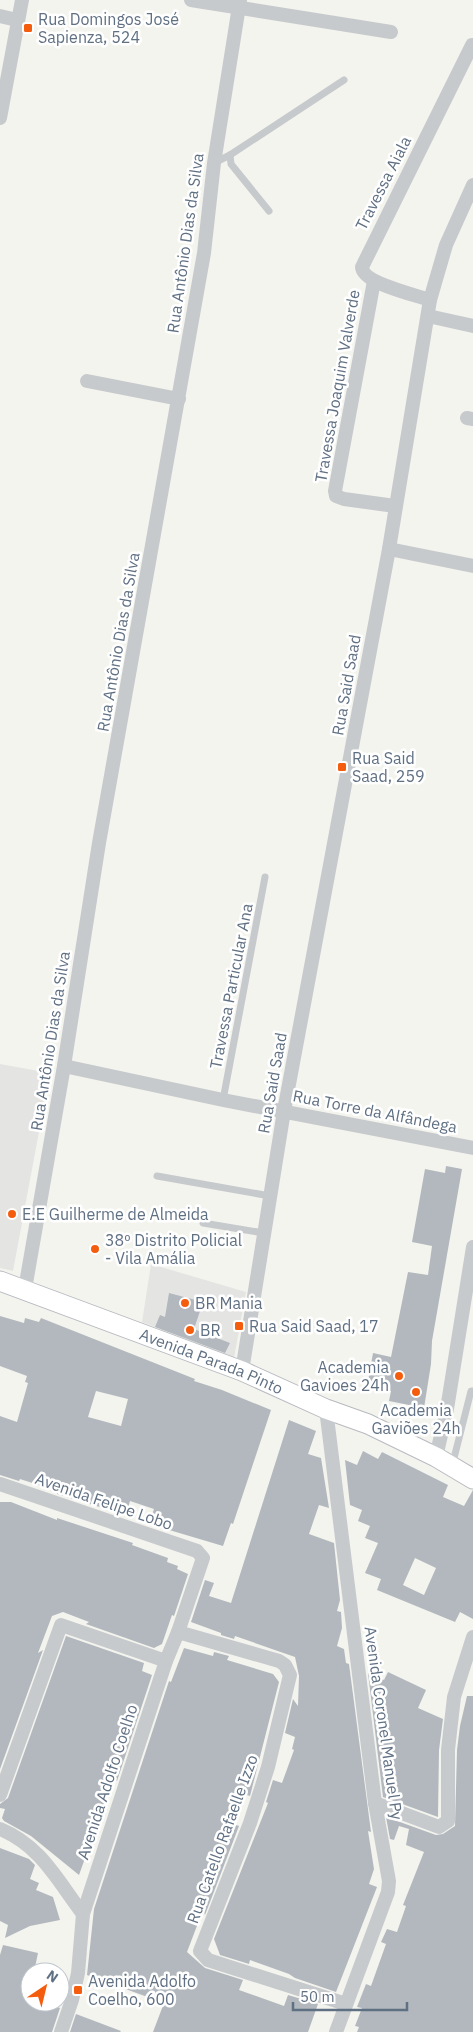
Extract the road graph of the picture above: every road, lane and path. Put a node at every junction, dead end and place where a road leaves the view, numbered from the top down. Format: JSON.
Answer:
{"nodes":[{"id":1,"x":22,"y":0,"type":"edge"},
{"id":2,"x":191,"y":0,"type":"edge"},
{"id":3,"x":239,"y":4,"type":"edge"},
{"id":4,"x":0,"y":16,"type":"edge"},
{"id":5,"x":17,"y":20,"type":"junction"},
{"id":6,"x":391,"y":32,"type":"dead end"},
{"id":7,"x":472,"y":45,"type":"edge"},
{"id":8,"x":344,"y":80,"type":"dead end"},
{"id":9,"x":0,"y":118,"type":"edge"},
{"id":10,"x":230,"y":155,"type":"junction"},
{"id":11,"x":214,"y":162,"type":"junction"},
{"id":12,"x":473,"y":185,"type":"edge"},
{"id":13,"x":269,"y":211,"type":"dead end"},
{"id":14,"x":374,"y":281,"type":"junction"},
{"id":15,"x":430,"y":300,"type":"junction"},
{"id":16,"x":428,"y":316,"type":"junction"},
{"id":17,"x":473,"y":326,"type":"edge"},
{"id":18,"x":87,"y":381,"type":"dead end"},
{"id":19,"x":179,"y":399,"type":"junction"},
{"id":20,"x":396,"y":506,"type":"junction"},
{"id":21,"x":389,"y":549,"type":"junction"},
{"id":22,"x":473,"y":566,"type":"edge"},
{"id":23,"x":265,"y":877,"type":"dead end"},
{"id":24,"x":64,"y":1066,"type":"junction"},
{"id":25,"x":223,"y":1100,"type":"junction"},
{"id":26,"x":284,"y":1112,"type":"junction"},
{"id":27,"x":473,"y":1148,"type":"edge"},
{"id":28,"x":157,"y":1176,"type":"dead end"},
{"id":29,"x":270,"y":1196,"type":"junction"},
{"id":30,"x":203,"y":1224,"type":"dead end"},
{"id":31,"x":264,"y":1232,"type":"junction"},
{"id":32,"x":473,"y":1248,"type":"edge"},
{"id":33,"x":0,"y":1281,"type":"edge"},
{"id":34,"x":25,"y":1290,"type":"junction"},
{"id":35,"x":242,"y":1371,"type":"junction"},
{"id":36,"x":473,"y":1391,"type":"edge"},
{"id":37,"x":326,"y":1409,"type":"junction"},
{"id":38,"x":436,"y":1457,"type":"junction"},
{"id":39,"x":452,"y":1467,"type":"junction"},
{"id":40,"x":473,"y":1479,"type":"edge"},
{"id":41,"x":0,"y":1486,"type":"edge"},
{"id":42,"x":197,"y":1551,"type":"joint"},
{"id":43,"x":178,"y":1632,"type":"junction"},
{"id":44,"x":473,"y":1637,"type":"edge"},
{"id":45,"x":166,"y":1661,"type":"junction"},
{"id":46,"x":0,"y":1795,"type":"edge"},
{"id":47,"x":375,"y":1803,"type":"junction"},
{"id":48,"x":0,"y":1829,"type":"edge"},
{"id":49,"x":83,"y":1914,"type":"junction"},
{"id":50,"x":346,"y":2004,"type":"junction"},
{"id":51,"x":61,"y":2032,"type":"edge"},
{"id":52,"x":336,"y":2032,"type":"edge"}],
"edges":[{"from":1,"to":5,"type":"street"},
{"from":2,"to":3,"type":"street"},
{"from":3,"to":6,"type":"street"},
{"from":3,"to":11,"type":"street","name":"Rua Antônio Dias da Silva"},
{"from":4,"to":5,"type":"street"},
{"from":5,"to":9,"type":"street"},
{"from":7,"to":14,"type":"street","name":"Travessa Aiala"},
{"from":8,"to":10,"type":"lane"},
{"from":10,"to":11,"type":"lane"},
{"from":10,"to":13,"type":"lane"},
{"from":11,"to":19,"type":"street","name":"Rua Antônio Dias da Silva"},
{"from":12,"to":15,"type":"street","name":"Rua Said Saad"},
{"from":14,"to":15,"type":"street"},
{"from":14,"to":20,"type":"street","name":"Travessa Joaquim Valverde"},
{"from":15,"to":16,"type":"street","name":"Rua Said Saad"},
{"from":16,"to":17,"type":"street"},
{"from":16,"to":20,"type":"street","name":"Rua Said Saad"},
{"from":18,"to":19,"type":"street"},
{"from":19,"to":24,"type":"street","name":"Rua Antônio Dias da Silva"},
{"from":20,"to":21,"type":"street","name":"Rua Said Saad"},
{"from":21,"to":22,"type":"street"},
{"from":21,"to":26,"type":"street","name":"Rua Said Saad"},
{"from":23,"to":25,"type":"lane","name":"Travessa Particular Ana"},
{"from":24,"to":25,"type":"street","name":"Rua Torre da Alfândega"},
{"from":24,"to":34,"type":"street","name":"Rua Antônio Dias da Silva"},
{"from":25,"to":26,"type":"street","name":"Rua Torre da Alfândega"},
{"from":26,"to":27,"type":"street","name":"Rua Torre da Alfândega"},
{"from":26,"to":29,"type":"street","name":"Rua Said Saad"},
{"from":28,"to":29,"type":"lane"},
{"from":29,"to":31,"type":"street","name":"Rua Said Saad"},
{"from":30,"to":31,"type":"lane"},
{"from":31,"to":35,"type":"street","name":"Rua Said Saad"},
{"from":32,"to":38,"type":"street"},
{"from":33,"to":34,"type":"main road","name":"Avenida Parada Pinto"},
{"from":34,"to":35,"type":"main road","name":"Avenida Parada Pinto"},
{"from":35,"to":37,"type":"main road","name":"Avenida Parada Pinto"},
{"from":36,"to":39,"type":"lane"},
{"from":37,"to":38,"type":"main road","name":"Avenida Parada Pinto"},
{"from":37,"to":47,"type":"street","name":"Avenida Coronel Manuel Py"},
{"from":38,"to":39,"type":"main road","name":"Avenida Parada Pinto"},
{"from":39,"to":40,"type":"main road","name":"Avenida Parada Pinto"},
{"from":41,"to":42,"type":"street","name":"Avenida Felipe Lobo"},
{"from":42,"to":43,"type":"street","name":"Avenida Adolfo Coelho"},
{"from":43,"to":45,"type":"street","name":"Avenida Adolfo Coelho"},
{"from":43,"to":50,"type":"street","name":"Rua Catello Rafaelle Izzo"},
{"from":44,"to":47,"type":"street"},
{"from":45,"to":46,"type":"street"},
{"from":45,"to":49,"type":"street","name":"Avenida Adolfo Coelho"},
{"from":47,"to":50,"type":"street","name":"Avenida Coronel Manuel Py"},
{"from":48,"to":49,"type":"street"},
{"from":49,"to":51,"type":"street","name":"Avenida Adolfo Coelho"},
{"from":50,"to":52,"type":"street","name":"Avenida Coronel Manuel Py"}]}
